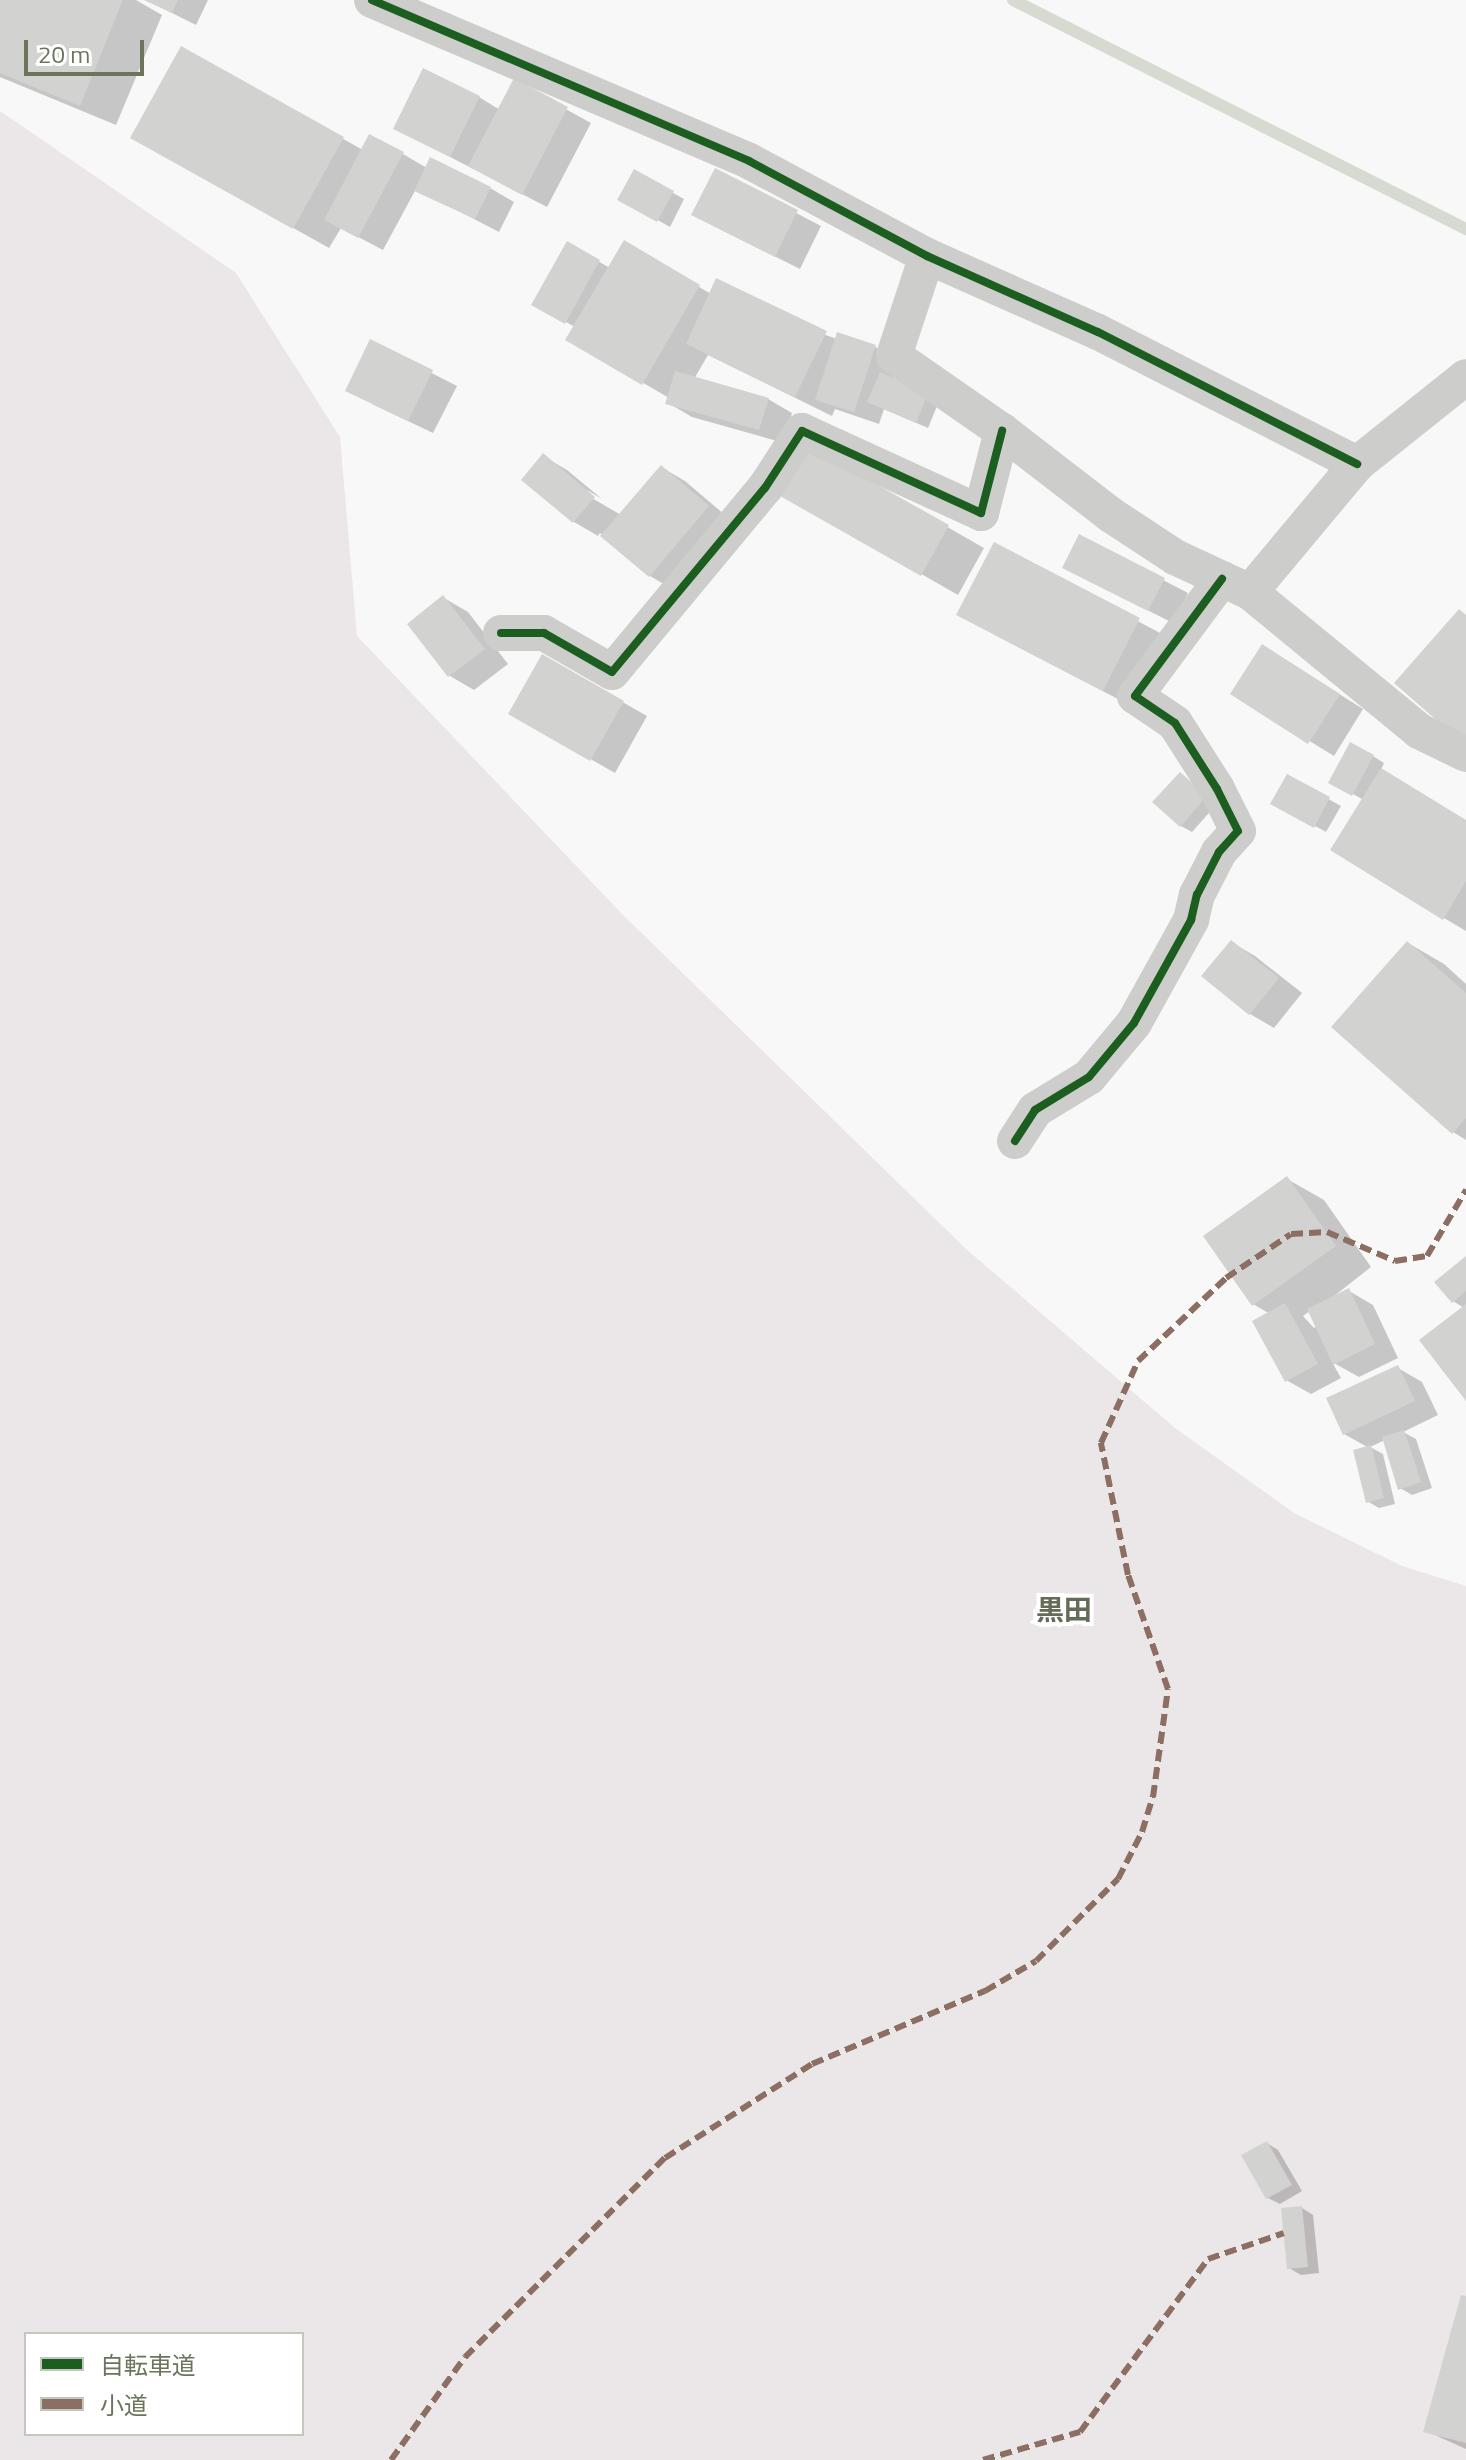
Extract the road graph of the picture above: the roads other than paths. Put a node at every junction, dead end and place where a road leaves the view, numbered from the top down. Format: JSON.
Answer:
{"nodes":[{"id":1,"x":372,"y":0,"type":"edge"},
{"id":2,"x":927,"y":256,"type":"junction"},
{"id":3,"x":1466,"y":377,"type":"edge"},
{"id":4,"x":1002,"y":431,"type":"junction"},
{"id":5,"x":1357,"y":464,"type":"junction"},
{"id":6,"x":1236,"y":586,"type":"junction"},
{"id":7,"x":501,"y":633,"type":"dead end"},
{"id":8,"x":1466,"y":754,"type":"edge"},
{"id":9,"x":1015,"y":1141,"type":"dead end"}],
"edges":[{"from":1,"to":2,"type":"street"},
{"from":2,"to":4,"type":"street"},
{"from":2,"to":5,"type":"street"},
{"from":3,"to":5,"type":"street"},
{"from":4,"to":6,"type":"street"},
{"from":4,"to":7,"type":"street"},
{"from":5,"to":6,"type":"street"},
{"from":6,"to":8,"type":"street"},
{"from":6,"to":9,"type":"street"}]}
